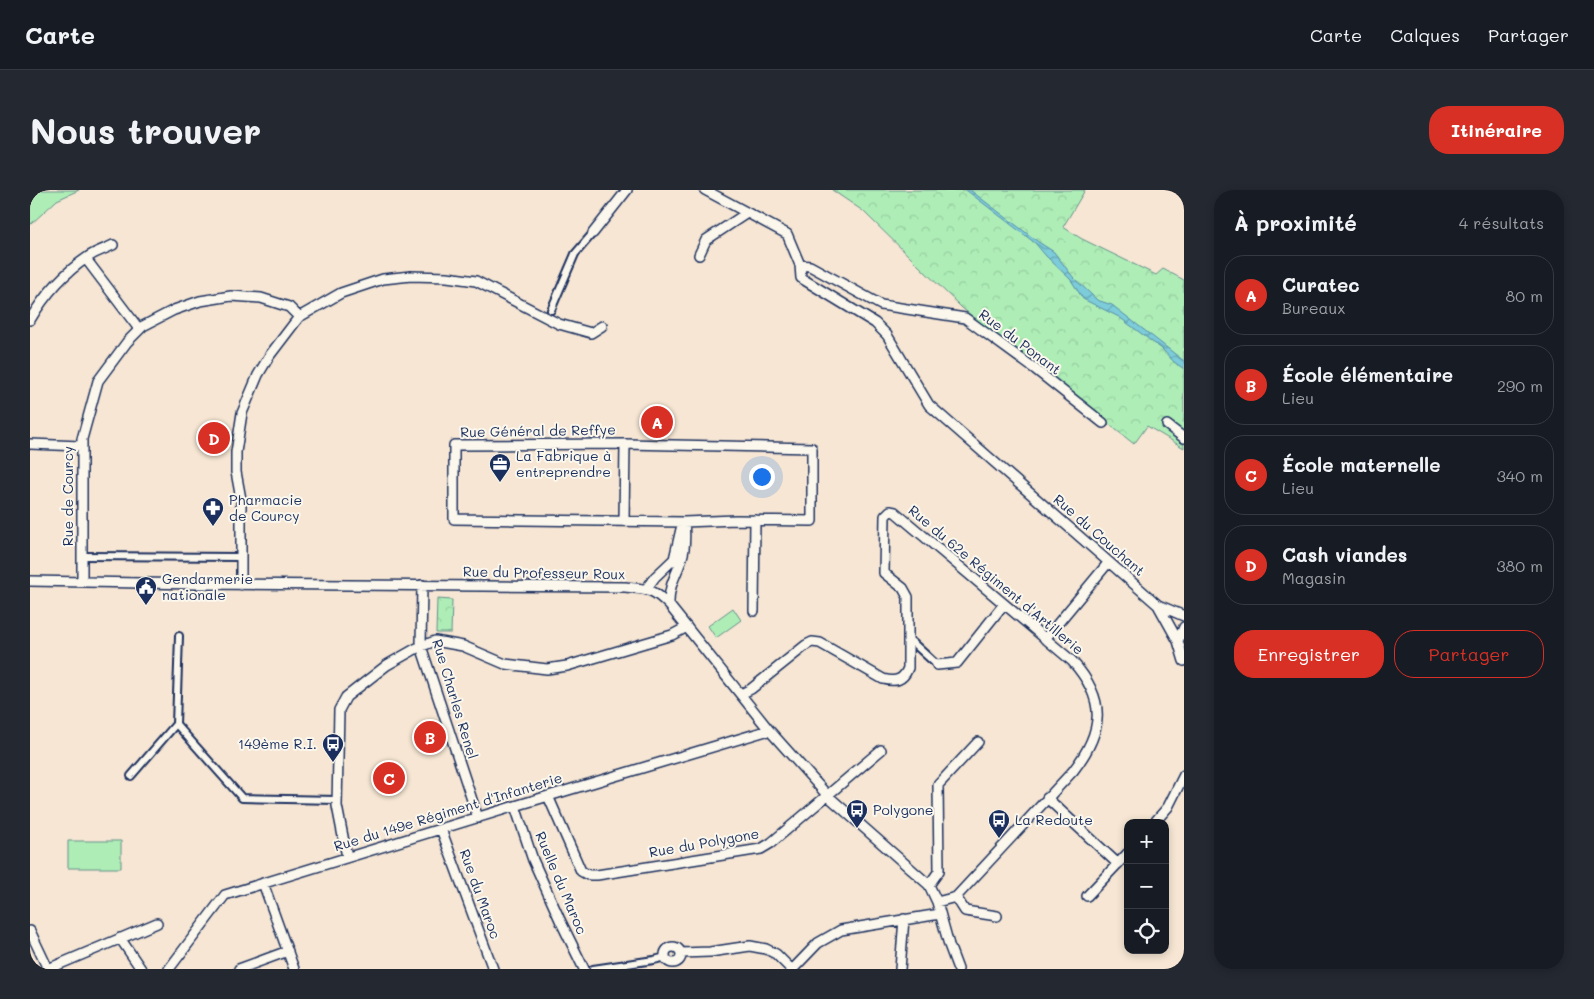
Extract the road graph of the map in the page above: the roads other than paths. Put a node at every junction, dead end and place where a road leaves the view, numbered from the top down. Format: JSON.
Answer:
{"nodes":[{"id":1,"x":627,"y":190,"type":"edge"},
{"id":2,"x":705,"y":190,"type":"edge"},
{"id":3,"x":747,"y":213,"type":"junction"},
{"id":4,"x":593,"y":233,"type":"joint"},
{"id":5,"x":112,"y":245,"type":"dead end"},
{"id":6,"x":699,"y":255,"type":"dead end"},
{"id":7,"x":86,"y":259,"type":"junction"},
{"id":8,"x":800,"y":265,"type":"junction"},
{"id":9,"x":551,"y":310,"type":"dead end"},
{"id":10,"x":299,"y":317,"type":"junction"},
{"id":11,"x":30,"y":320,"type":"edge"},
{"id":12,"x":602,"y":326,"type":"dead end"},
{"id":13,"x":139,"y":329,"type":"junction"},
{"id":14,"x":1103,"y":423,"type":"dead end"},
{"id":15,"x":1167,"y":425,"type":"dead end"},
{"id":16,"x":1184,"y":438,"type":"edge"},
{"id":17,"x":30,"y":444,"type":"edge"},
{"id":18,"x":625,"y":444,"type":"junction"},
{"id":19,"x":81,"y":446,"type":"junction"},
{"id":20,"x":755,"y":520,"type":"junction"},
{"id":21,"x":624,"y":521,"type":"junction"},
{"id":22,"x":684,"y":522,"type":"junction"},
{"id":23,"x":82,"y":556,"type":"junction"},
{"id":24,"x":241,"y":557,"type":"junction"},
{"id":25,"x":1108,"y":563,"type":"junction"},
{"id":26,"x":30,"y":581,"type":"edge"},
{"id":27,"x":82,"y":582,"type":"junction"},
{"id":28,"x":241,"y":585,"type":"junction"},
{"id":29,"x":422,"y":585,"type":"junction"},
{"id":30,"x":646,"y":589,"type":"junction"},
{"id":31,"x":1004,"y":604,"type":"junction"},
{"id":32,"x":669,"y":605,"type":"junction"},
{"id":33,"x":1158,"y":605,"type":"junction"},
{"id":34,"x":754,"y":611,"type":"dead end"},
{"id":35,"x":1184,"y":616,"type":"edge"},
{"id":36,"x":687,"y":627,"type":"junction"},
{"id":37,"x":1184,"y":627,"type":"edge"},
{"id":38,"x":179,"y":636,"type":"dead end"},
{"id":39,"x":1045,"y":639,"type":"junction"},
{"id":40,"x":908,"y":640,"type":"junction"},
{"id":41,"x":1178,"y":641,"type":"junction"},
{"id":42,"x":421,"y":646,"type":"junction"},
{"id":43,"x":1184,"y":660,"type":"edge"},
{"id":44,"x":938,"y":665,"type":"joint"},
{"id":45,"x":741,"y":694,"type":"junction"},
{"id":46,"x":176,"y":724,"type":"junction"},
{"id":47,"x":769,"y":730,"type":"junction"},
{"id":48,"x":978,"y":742,"type":"dead end"},
{"id":49,"x":881,"y":750,"type":"dead end"},
{"id":50,"x":1184,"y":775,"type":"edge"},
{"id":51,"x":131,"y":776,"type":"dead end"},
{"id":52,"x":548,"y":796,"type":"junction"},
{"id":53,"x":828,"y":796,"type":"junction"},
{"id":54,"x":1047,"y":798,"type":"junction"},
{"id":55,"x":337,"y":800,"type":"junction"},
{"id":56,"x":515,"y":806,"type":"junction"},
{"id":57,"x":478,"y":818,"type":"junction"},
{"id":58,"x":1158,"y":819,"type":"edge"},
{"id":59,"x":441,"y":829,"type":"junction"},
{"id":60,"x":347,"y":857,"type":"junction"},
{"id":61,"x":1124,"y":857,"type":"edge"},
{"id":62,"x":1118,"y":864,"type":"junction"},
{"id":63,"x":263,"y":883,"type":"junction"},
{"id":64,"x":929,"y":885,"type":"junction"},
{"id":65,"x":1087,"y":896,"type":"dead end"},
{"id":66,"x":956,"y":897,"type":"junction"},
{"id":67,"x":937,"y":902,"type":"junction"},
{"id":68,"x":940,"y":914,"type":"junction"},
{"id":69,"x":998,"y":916,"type":"dead end"},
{"id":70,"x":904,"y":919,"type":"junction"},
{"id":71,"x":157,"y":923,"type":"dead end"},
{"id":72,"x":30,"y":931,"type":"edge"},
{"id":73,"x":120,"y":938,"type":"junction"},
{"id":74,"x":288,"y":951,"type":"junction"},
{"id":75,"x":666,"y":957,"type":"joint"},
{"id":76,"x":48,"y":969,"type":"edge"},
{"id":77,"x":142,"y":969,"type":"edge"},
{"id":78,"x":169,"y":969,"type":"edge"},
{"id":79,"x":239,"y":969,"type":"edge"},
{"id":80,"x":294,"y":969,"type":"edge"},
{"id":81,"x":493,"y":969,"type":"edge"},
{"id":82,"x":584,"y":969,"type":"edge"},
{"id":83,"x":593,"y":969,"type":"edge"},
{"id":84,"x":792,"y":969,"type":"edge"},
{"id":85,"x":900,"y":969,"type":"edge"},
{"id":86,"x":958,"y":969,"type":"edge"}],
"edges":[{"from":1,"to":4,"type":"street"},
{"from":2,"to":3,"type":"street"},
{"from":3,"to":6,"type":"street"},
{"from":3,"to":8,"type":"street"},
{"from":4,"to":9,"type":"street"},
{"from":5,"to":7,"type":"street"},
{"from":7,"to":11,"type":"street"},
{"from":7,"to":13,"type":"street"},
{"from":8,"to":14,"type":"street","name":"Rue du Ponant"},
{"from":8,"to":25,"type":"street","name":"Rue du Couchant"},
{"from":10,"to":12,"type":"street"},
{"from":10,"to":13,"type":"street","name":"Rue de Courcy"},
{"from":10,"to":24,"type":"street"},
{"from":13,"to":19,"type":"street","name":"Rue de Courcy"},
{"from":15,"to":16,"type":"street"},
{"from":17,"to":19,"type":"street"},
{"from":18,"to":20,"type":"street","name":"Rue Général de Reffye"},
{"from":18,"to":21,"type":"street","name":"Rue Général de Reffye"},
{"from":18,"to":21,"type":"street","name":"Rue Général de Reffye"},
{"from":19,"to":23,"type":"street","name":"Rue de Courcy"},
{"from":20,"to":22,"type":"street","name":"Rue Général de Reffye"},
{"from":20,"to":34,"type":"street"},
{"from":21,"to":22,"type":"street","name":"Rue Général de Reffye"},
{"from":22,"to":30,"type":"street"},
{"from":22,"to":32,"type":"street"},
{"from":23,"to":24,"type":"street"},
{"from":23,"to":27,"type":"street","name":"Rue de Courcy"},
{"from":24,"to":28,"type":"street"},
{"from":25,"to":33,"type":"street","name":"Rue du Couchant"},
{"from":25,"to":39,"type":"street"},
{"from":26,"to":27,"type":"street","name":"Rue du Professeur Roux"},
{"from":27,"to":28,"type":"street","name":"Rue du Professeur Roux"},
{"from":28,"to":29,"type":"street","name":"Rue du Professeur Roux"},
{"from":29,"to":30,"type":"street","name":"Rue du Professeur Roux"},
{"from":29,"to":42,"type":"street","name":"Rue Charles Renel"},
{"from":30,"to":32,"type":"street","name":"Rue du Professeur Roux"},
{"from":31,"to":39,"type":"street","name":"Rue du 62e Régiment d'Artillerie"},
{"from":31,"to":40,"type":"street","name":"Rue du 62e Régiment d'Artillerie"},
{"from":31,"to":44,"type":"street"},
{"from":32,"to":36,"type":"street","name":"Rue du Professeur Roux"},
{"from":33,"to":35,"type":"street","name":"Rue du Couchant"},
{"from":33,"to":41,"type":"street"},
{"from":36,"to":42,"type":"street"},
{"from":36,"to":45,"type":"street","name":"Rue du Professeur Roux"},
{"from":37,"to":41,"type":"street"},
{"from":38,"to":46,"type":"street"},
{"from":39,"to":54,"type":"street","name":"Rue du 62e Régiment d'Artillerie"},
{"from":40,"to":44,"type":"street"},
{"from":40,"to":45,"type":"street"},
{"from":41,"to":43,"type":"street"},
{"from":42,"to":55,"type":"street"},
{"from":42,"to":57,"type":"street","name":"Rue Charles Renel"},
{"from":45,"to":47,"type":"street","name":"Rue du Professeur Roux"},
{"from":46,"to":51,"type":"street"},
{"from":46,"to":55,"type":"street"},
{"from":47,"to":52,"type":"street","name":"Rue du 149e Régiment d'Infanterie"},
{"from":47,"to":53,"type":"street","name":"Rue du Professeur Roux"},
{"from":48,"to":64,"type":"street"},
{"from":49,"to":53,"type":"street","name":"Rue du Polygone"},
{"from":50,"to":58,"type":"street"},
{"from":52,"to":53,"type":"street","name":"Rue du Polygone"},
{"from":52,"to":56,"type":"street","name":"Rue du 149e Régiment d'Infanterie"},
{"from":53,"to":64,"type":"street","name":"Rue du Professeur Roux"},
{"from":54,"to":62,"type":"street"},
{"from":54,"to":66,"type":"street","name":"Rue du 62e Régiment d'Artillerie"},
{"from":55,"to":60,"type":"street"},
{"from":56,"to":57,"type":"street","name":"Rue du 149e Régiment d'Infanterie"},
{"from":56,"to":82,"type":"street","name":"Ruelle du Maroc"},
{"from":57,"to":59,"type":"street","name":"Rue du 149e Régiment d'Infanterie"},
{"from":59,"to":60,"type":"street","name":"Rue du 149e Régiment d'Infanterie"},
{"from":59,"to":81,"type":"street","name":"Rue du Maroc"},
{"from":60,"to":63,"type":"street","name":"Rue du 149e Régiment d'Infanterie"},
{"from":61,"to":62,"type":"street"},
{"from":62,"to":65,"type":"street"},
{"from":63,"to":74,"type":"street"},
{"from":63,"to":78,"type":"street","name":"Rue du 149e Régiment d'Infanterie"},
{"from":64,"to":67,"type":"street","name":"Rue du Professeur Roux"},
{"from":66,"to":67,"type":"street"},
{"from":66,"to":69,"type":"street"},
{"from":67,"to":68,"type":"street","name":"Rue du Professeur Roux"},
{"from":68,"to":70,"type":"street"},
{"from":68,"to":86,"type":"street","name":"Rue du Professeur Roux"},
{"from":70,"to":84,"type":"street"},
{"from":70,"to":85,"type":"street"},
{"from":71,"to":73,"type":"street"},
{"from":72,"to":76,"type":"street"},
{"from":73,"to":76,"type":"street"},
{"from":73,"to":77,"type":"street"},
{"from":74,"to":79,"type":"street"},
{"from":74,"to":80,"type":"street"},
{"from":75,"to":83,"type":"street"},
{"from":75,"to":84,"type":"street"}]}
